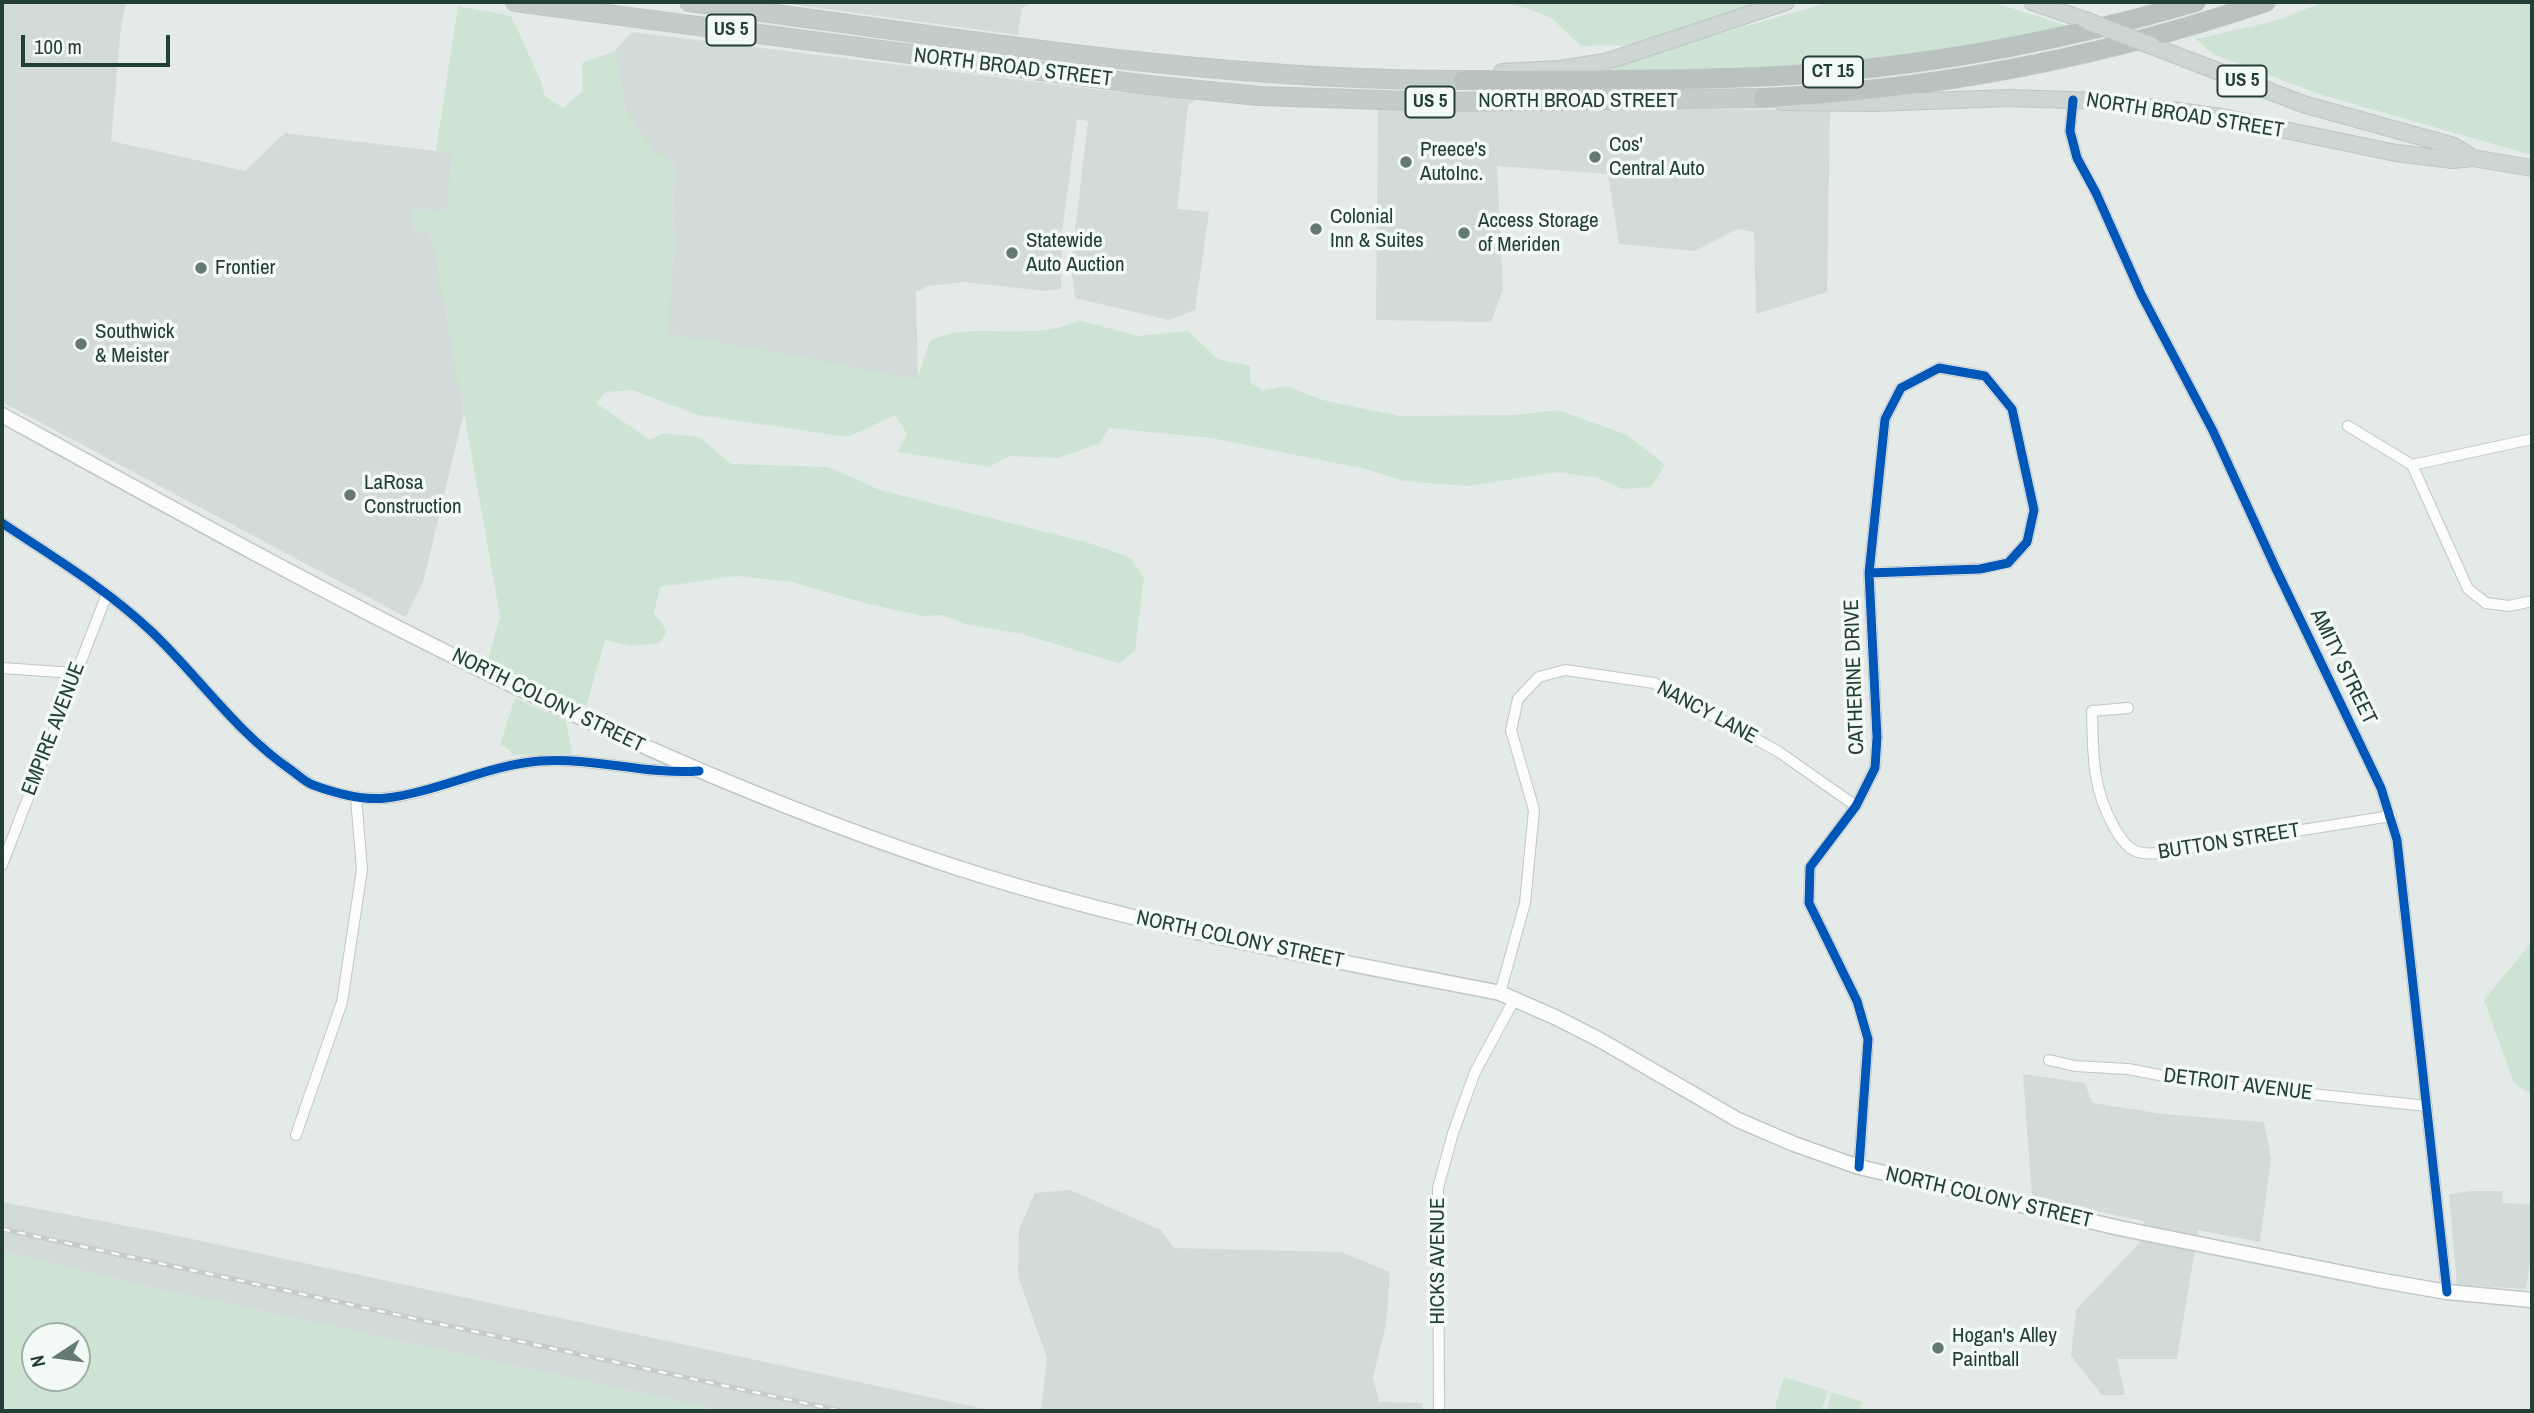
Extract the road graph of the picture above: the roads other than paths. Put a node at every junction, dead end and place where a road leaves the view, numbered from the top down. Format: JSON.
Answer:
{"nodes":[{"id":1,"x":515,"y":2,"type":"edge"},
{"id":2,"x":689,"y":2,"type":"edge"},
{"id":3,"x":1786,"y":2,"type":"edge"},
{"id":4,"x":2032,"y":2,"type":"edge"},
{"id":5,"x":2196,"y":2,"type":"edge"},
{"id":6,"x":2266,"y":2,"type":"edge"},
{"id":7,"x":1058,"y":51,"type":"junction"},
{"id":8,"x":1056,"y":73,"type":"junction"},
{"id":9,"x":1463,"y":80,"type":"junction"},
{"id":10,"x":1763,"y":98,"type":"junction"},
{"id":11,"x":2073,"y":100,"type":"junction"},
{"id":12,"x":2333,"y":113,"type":"junction"},
{"id":13,"x":2327,"y":140,"type":"junction"},
{"id":14,"x":2473,"y":158,"type":"junction"},
{"id":15,"x":2532,"y":168,"type":"edge"},
{"id":16,"x":2,"y":415,"type":"edge"},
{"id":17,"x":2348,"y":426,"type":"dead end"},
{"id":18,"x":2532,"y":439,"type":"edge"},
{"id":19,"x":2412,"y":465,"type":"junction"},
{"id":20,"x":2,"y":523,"type":"edge"},
{"id":21,"x":1869,"y":573,"type":"junction"},
{"id":22,"x":107,"y":594,"type":"junction"},
{"id":23,"x":2532,"y":601,"type":"edge"},
{"id":24,"x":2,"y":668,"type":"edge"},
{"id":25,"x":75,"y":673,"type":"junction"},
{"id":26,"x":2128,"y":708,"type":"dead end"},
{"id":27,"x":699,"y":771,"type":"junction"},
{"id":28,"x":356,"y":797,"type":"junction"},
{"id":29,"x":1856,"y":806,"type":"junction"},
{"id":30,"x":2391,"y":816,"type":"junction"},
{"id":31,"x":2,"y":864,"type":"edge"},
{"id":32,"x":1507,"y":996,"type":"junction"},
{"id":33,"x":2049,"y":1060,"type":"dead end"},
{"id":34,"x":2427,"y":1105,"type":"junction"},
{"id":35,"x":296,"y":1135,"type":"dead end"},
{"id":36,"x":1859,"y":1167,"type":"junction"},
{"id":37,"x":2446,"y":1292,"type":"junction"},
{"id":38,"x":2532,"y":1300,"type":"edge"},
{"id":39,"x":1439,"y":1411,"type":"edge"}],
"edges":[{"from":1,"to":8,"type":"highway","name":"NORTH BROAD STREET","number":"US 5"},
{"from":2,"to":7,"type":"highway","name":"NORTH BROAD STREET","number":"US 5"},
{"from":3,"to":9,"type":"main road","name":"NORTH BROAD STREET","number":"US 5"},
{"from":4,"to":12,"type":"main road","name":"NORTH BROAD STREET","number":"US 5","bridge":true},
{"from":5,"to":9,"type":"highway","number":"CT 15"},
{"from":6,"to":10,"type":"highway","number":"CT 15"},
{"from":7,"to":8,"type":"highway"},
{"from":7,"to":9,"type":"highway","name":"NORTH BROAD STREET","number":"US 5"},
{"from":8,"to":10,"type":"highway","name":"NORTH BROAD STREET","number":"US 5"},
{"from":10,"to":11,"type":"main road","name":"NORTH BROAD STREET","number":"US 5"},
{"from":11,"to":13,"type":"main road","name":"NORTH BROAD STREET","number":"US 5"},
{"from":11,"to":30,"type":"street","name":"AMITY STREET"},
{"from":12,"to":13,"type":"main road"},
{"from":12,"to":14,"type":"main road","name":"NORTH BROAD STREET","number":"US 5"},
{"from":13,"to":14,"type":"main road","name":"NORTH BROAD STREET","number":"US 5"},
{"from":14,"to":15,"type":"main road","name":"NORTH BROAD STREET","number":"US 5"},
{"from":16,"to":27,"type":"main road","name":"NORTH COLONY STREET"},
{"from":17,"to":19,"type":"street"},
{"from":18,"to":19,"type":"street"},
{"from":19,"to":23,"type":"street"},
{"from":20,"to":22,"type":"street"},
{"from":21,"to":21,"type":"street","name":"CATHERINE DRIVE"},
{"from":21,"to":29,"type":"street","name":"CATHERINE DRIVE"},
{"from":22,"to":25,"type":"street","name":"EMPIRE AVENUE"},
{"from":22,"to":28,"type":"street"},
{"from":24,"to":25,"type":"street"},
{"from":25,"to":31,"type":"street","name":"EMPIRE AVENUE"},
{"from":26,"to":30,"type":"street","name":"BUTTON STREET"},
{"from":27,"to":28,"type":"street"},
{"from":27,"to":32,"type":"main road","name":"NORTH COLONY STREET"},
{"from":28,"to":35,"type":"street"},
{"from":29,"to":32,"type":"street","name":"NANCY LANE"},
{"from":29,"to":36,"type":"street","name":"CATHERINE DRIVE"},
{"from":30,"to":34,"type":"street","name":"AMITY STREET"},
{"from":32,"to":36,"type":"main road","name":"NORTH COLONY STREET"},
{"from":32,"to":39,"type":"street","name":"HICKS AVENUE"},
{"from":33,"to":34,"type":"street","name":"DETROIT AVENUE"},
{"from":34,"to":37,"type":"street","name":"AMITY STREET"},
{"from":36,"to":37,"type":"main road","name":"NORTH COLONY STREET"},
{"from":37,"to":38,"type":"main road","name":"NORTH COLONY STREET"}]}
